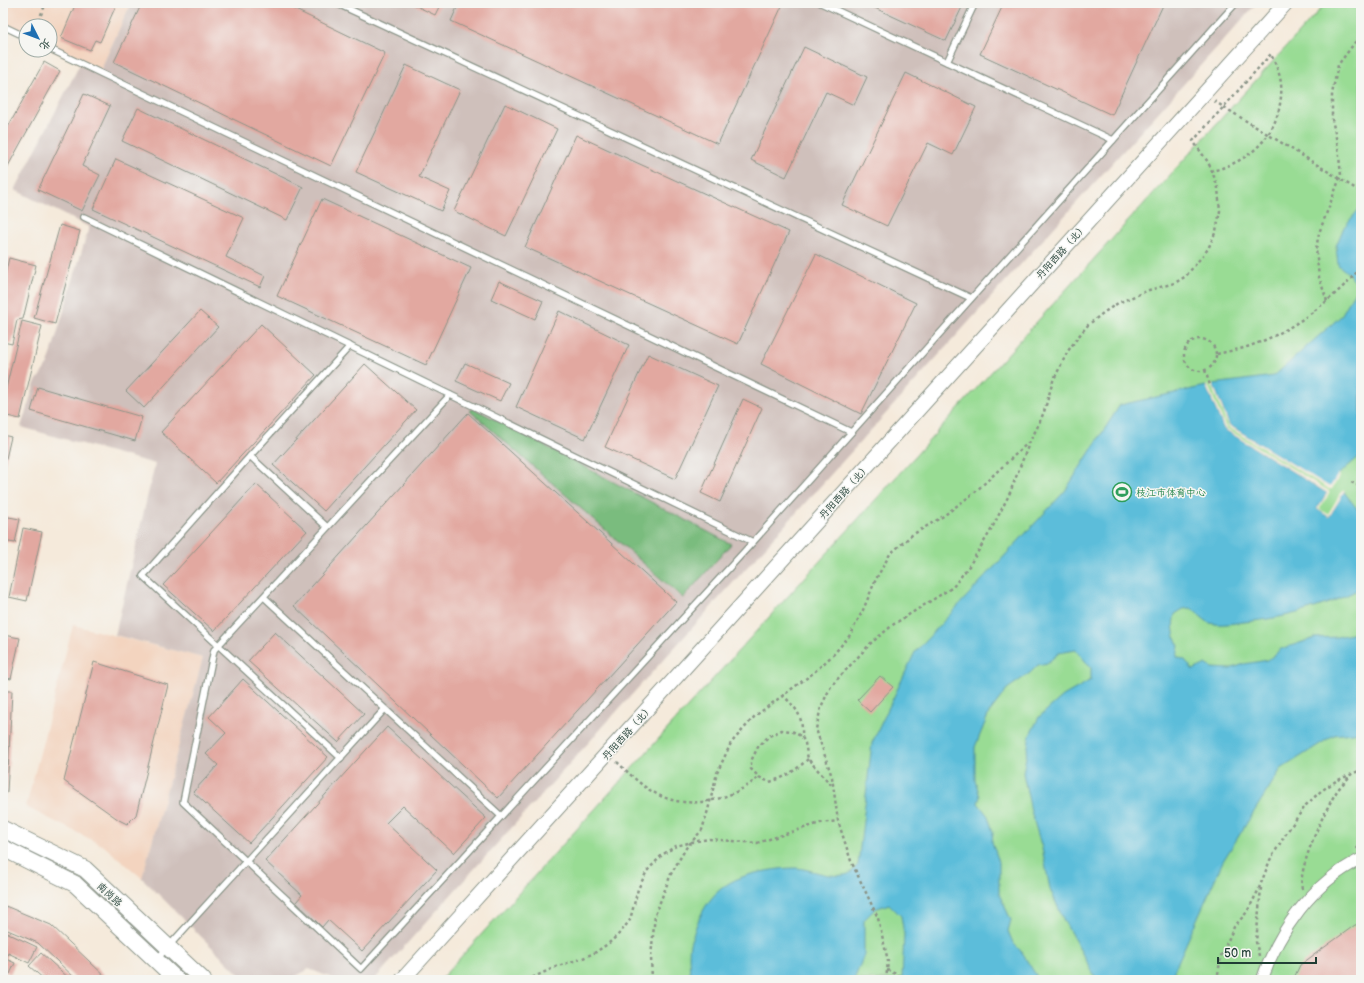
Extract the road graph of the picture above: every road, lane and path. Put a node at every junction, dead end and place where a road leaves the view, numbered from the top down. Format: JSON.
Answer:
{"nodes":[{"id":1,"x":46,"y":3,"type":"edge"},
{"id":2,"x":336,"y":3,"type":"edge"},
{"id":3,"x":821,"y":3,"type":"edge"},
{"id":4,"x":975,"y":3,"type":"edge"},
{"id":5,"x":1236,"y":3,"type":"edge"},
{"id":6,"x":1286,"y":3,"type":"edge"},
{"id":7,"x":39,"y":18,"type":"edge"},
{"id":8,"x":3,"y":26,"type":"edge"},
{"id":9,"x":18,"y":33,"type":"edge"},
{"id":10,"x":1361,"y":38,"type":"edge"},
{"id":11,"x":58,"y":53,"type":"edge"},
{"id":12,"x":947,"y":62,"type":"junction"},
{"id":13,"x":1203,"y":95,"type":"junction"},
{"id":14,"x":1223,"y":107,"type":"junction"},
{"id":15,"x":1269,"y":135,"type":"junction"},
{"id":16,"x":1113,"y":140,"type":"junction"},
{"id":17,"x":1212,"y":171,"type":"junction"},
{"id":18,"x":1340,"y":179,"type":"junction"},
{"id":19,"x":1361,"y":192,"type":"edge"},
{"id":20,"x":84,"y":217,"type":"dead end"},
{"id":21,"x":1361,"y":267,"type":"edge"},
{"id":22,"x":971,"y":298,"type":"junction"},
{"id":23,"x":1327,"y":301,"type":"junction"},
{"id":24,"x":350,"y":346,"type":"junction"},
{"id":25,"x":1217,"y":354,"type":"junction"},
{"id":26,"x":1205,"y":370,"type":"junction"},
{"id":27,"x":1210,"y":385,"type":"dead end"},
{"id":28,"x":450,"y":395,"type":"junction"},
{"id":29,"x":851,"y":432,"type":"junction"},
{"id":30,"x":1030,"y":441,"type":"junction"},
{"id":31,"x":250,"y":456,"type":"junction"},
{"id":32,"x":1351,"y":482,"type":"dead end"},
{"id":33,"x":1361,"y":487,"type":"edge"},
{"id":34,"x":327,"y":527,"type":"junction"},
{"id":35,"x":753,"y":542,"type":"junction"},
{"id":36,"x":264,"y":597,"type":"junction"},
{"id":37,"x":219,"y":645,"type":"junction"},
{"id":38,"x":782,"y":695,"type":"junction"},
{"id":39,"x":384,"y":710,"type":"junction"},
{"id":40,"x":802,"y":737,"type":"junction"},
{"id":41,"x":607,"y":753,"type":"junction"},
{"id":42,"x":341,"y":758,"type":"junction"},
{"id":43,"x":808,"y":759,"type":"junction"},
{"id":44,"x":1361,"y":770,"type":"edge"},
{"id":45,"x":1353,"y":774,"type":"junction"},
{"id":46,"x":759,"y":777,"type":"junction"},
{"id":47,"x":833,"y":788,"type":"junction"},
{"id":48,"x":711,"y":801,"type":"junction"},
{"id":49,"x":501,"y":816,"type":"junction"},
{"id":50,"x":838,"y":821,"type":"junction"},
{"id":51,"x":3,"y":829,"type":"edge"},
{"id":52,"x":692,"y":842,"type":"junction"},
{"id":53,"x":3,"y":848,"type":"edge"},
{"id":54,"x":1361,"y":858,"type":"edge"},
{"id":55,"x":246,"y":861,"type":"junction"},
{"id":56,"x":1261,"y":883,"type":"junction"},
{"id":57,"x":1305,"y":903,"type":"junction"},
{"id":58,"x":168,"y":947,"type":"junction"},
{"id":59,"x":156,"y":960,"type":"junction"},
{"id":60,"x":887,"y":970,"type":"junction"},
{"id":61,"x":1264,"y":976,"type":"edge"},
{"id":62,"x":177,"y":980,"type":"edge"},
{"id":63,"x":203,"y":980,"type":"edge"},
{"id":64,"x":402,"y":980,"type":"edge"},
{"id":65,"x":527,"y":980,"type":"edge"},
{"id":66,"x":652,"y":980,"type":"edge"},
{"id":67,"x":886,"y":980,"type":"edge"},
{"id":68,"x":909,"y":980,"type":"edge"},
{"id":69,"x":1217,"y":980,"type":"edge"}],
"edges":[{"from":1,"to":7,"type":"path"},
{"from":2,"to":22,"type":"lane"},
{"from":3,"to":12,"type":"lane"},
{"from":4,"to":12,"type":"lane"},
{"from":5,"to":16,"type":"lane"},
{"from":6,"to":13,"type":"street","name":"丹阳西路（北）"},
{"from":8,"to":9,"type":"lane"},
{"from":10,"to":18,"type":"path"},
{"from":11,"to":29,"type":"lane"},
{"from":12,"to":16,"type":"lane"},
{"from":13,"to":14,"type":"path"},
{"from":13,"to":41,"type":"street","name":"丹阳西路（北）"},
{"from":14,"to":15,"type":"path"},
{"from":14,"to":15,"type":"path"},
{"from":14,"to":17,"type":"path"},
{"from":15,"to":17,"type":"path"},
{"from":15,"to":18,"type":"path"},
{"from":16,"to":22,"type":"lane"},
{"from":17,"to":30,"type":"path"},
{"from":18,"to":19,"type":"path"},
{"from":18,"to":23,"type":"path"},
{"from":20,"to":24,"type":"lane"},
{"from":21,"to":23,"type":"path"},
{"from":22,"to":29,"type":"lane"},
{"from":23,"to":25,"type":"path"},
{"from":24,"to":28,"type":"lane"},
{"from":24,"to":31,"type":"lane"},
{"from":25,"to":26,"type":"path"},
{"from":25,"to":26,"type":"path"},
{"from":26,"to":27,"type":"path"},
{"from":28,"to":34,"type":"lane"},
{"from":28,"to":35,"type":"lane"},
{"from":29,"to":35,"type":"lane"},
{"from":30,"to":38,"type":"path"},
{"from":30,"to":47,"type":"path"},
{"from":31,"to":34,"type":"lane"},
{"from":31,"to":37,"type":"lane"},
{"from":32,"to":33,"type":"path"},
{"from":34,"to":36,"type":"lane"},
{"from":35,"to":49,"type":"lane"},
{"from":36,"to":37,"type":"lane"},
{"from":36,"to":39,"type":"lane"},
{"from":37,"to":42,"type":"lane"},
{"from":37,"to":55,"type":"lane"},
{"from":38,"to":40,"type":"path"},
{"from":38,"to":48,"type":"path"},
{"from":39,"to":42,"type":"lane"},
{"from":39,"to":49,"type":"lane"},
{"from":40,"to":43,"type":"path"},
{"from":40,"to":46,"type":"path"},
{"from":41,"to":48,"type":"path"},
{"from":41,"to":64,"type":"street","name":"丹阳西路（北）"},
{"from":42,"to":55,"type":"lane"},
{"from":43,"to":46,"type":"path"},
{"from":43,"to":47,"type":"path"},
{"from":44,"to":45,"type":"path"},
{"from":45,"to":56,"type":"path"},
{"from":45,"to":57,"type":"path"},
{"from":46,"to":48,"type":"path"},
{"from":47,"to":50,"type":"path"},
{"from":48,"to":52,"type":"path"},
{"from":49,"to":55,"type":"lane"},
{"from":50,"to":52,"type":"path"},
{"from":50,"to":60,"type":"path"},
{"from":51,"to":58,"type":"main road","name":"南岗路"},
{"from":52,"to":65,"type":"path"},
{"from":52,"to":66,"type":"path"},
{"from":53,"to":59,"type":"main road","name":"南岗路"},
{"from":54,"to":57,"type":"street"},
{"from":55,"to":58,"type":"lane"},
{"from":56,"to":61,"type":"path"},
{"from":56,"to":69,"type":"path"},
{"from":57,"to":61,"type":"street"},
{"from":58,"to":59,"type":"lane"},
{"from":58,"to":63,"type":"main road","name":"南岗路"},
{"from":59,"to":62,"type":"main road","name":"南岗路"},
{"from":60,"to":67,"type":"path"},
{"from":60,"to":68,"type":"path"}]}
